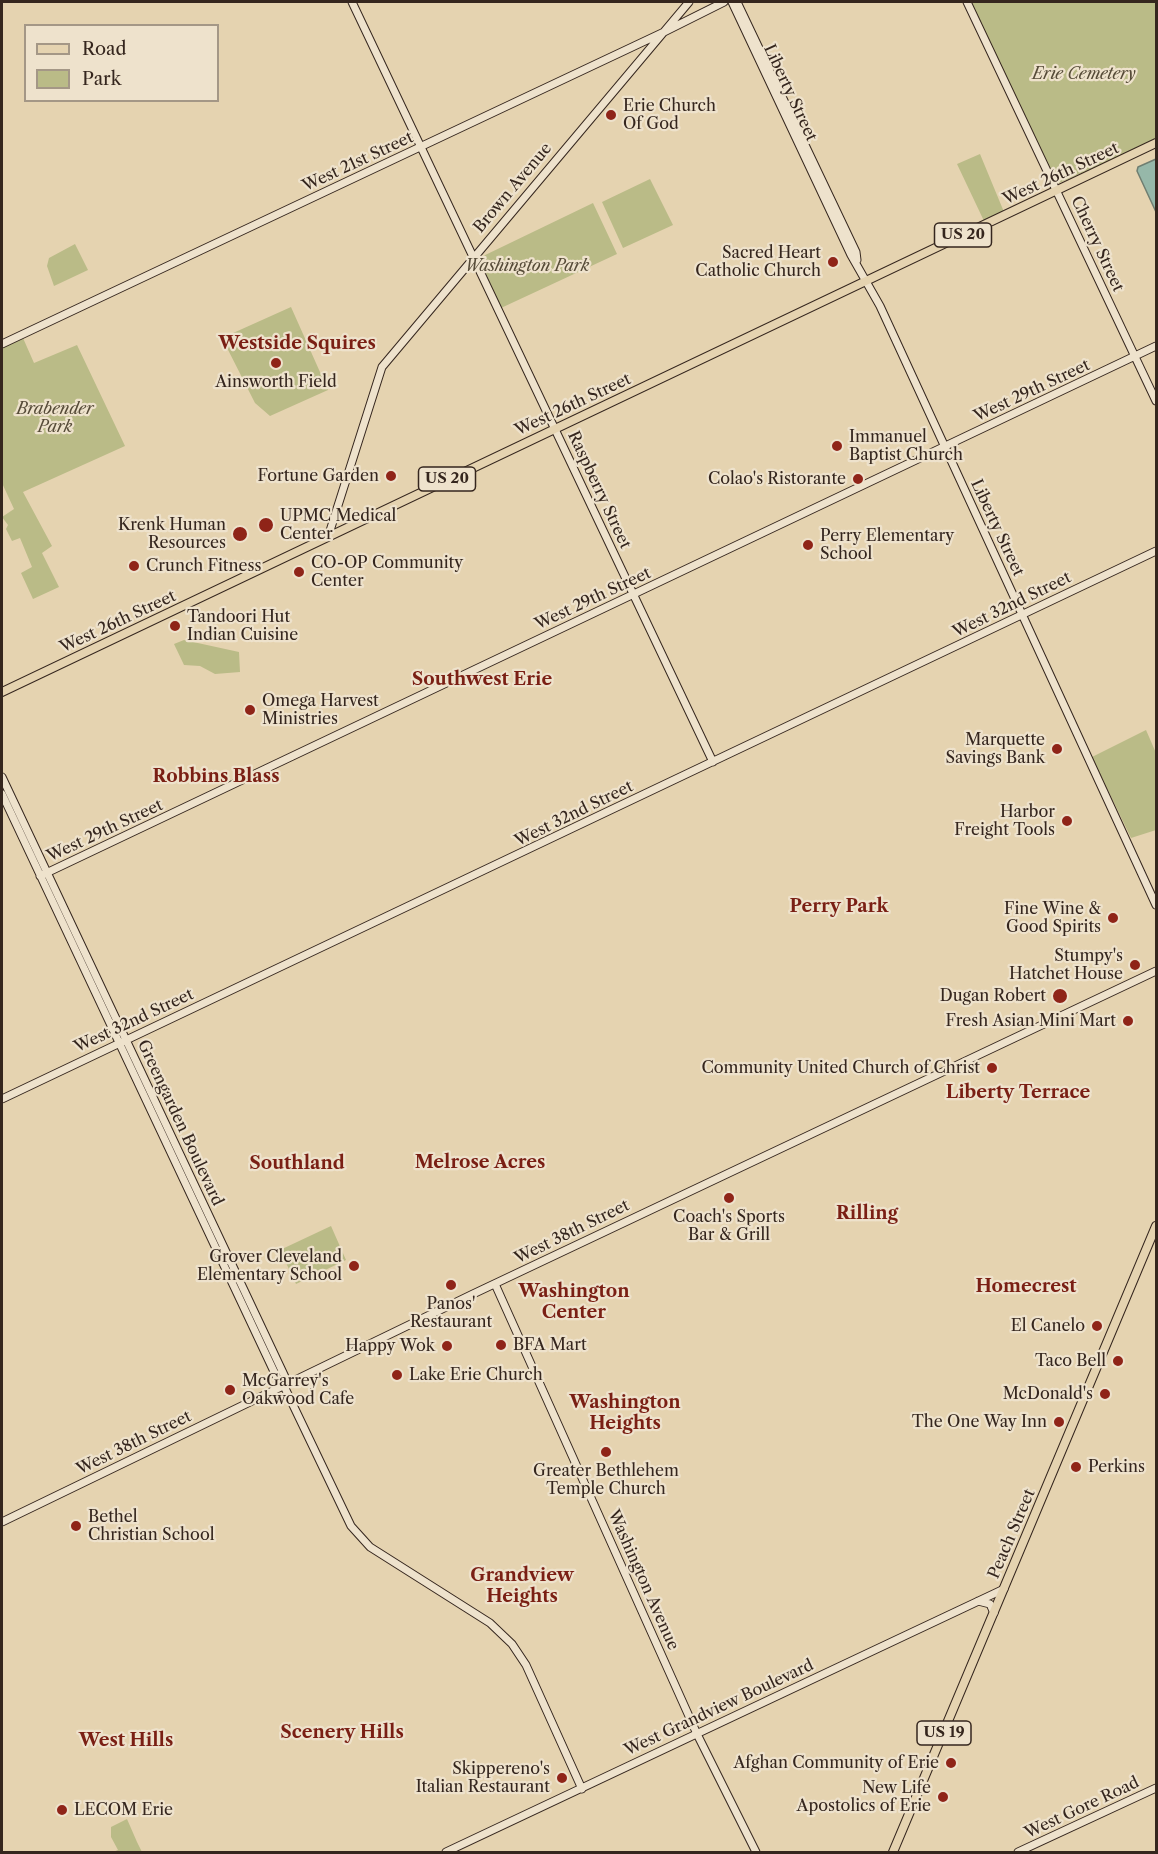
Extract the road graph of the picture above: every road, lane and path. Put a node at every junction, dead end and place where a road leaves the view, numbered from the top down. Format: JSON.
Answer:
{"nodes":[{"id":1,"x":352,"y":2,"type":"edge"},
{"id":2,"x":689,"y":2,"type":"edge"},
{"id":3,"x":724,"y":2,"type":"edge"},
{"id":4,"x":732,"y":2,"type":"edge"},
{"id":5,"x":737,"y":2,"type":"edge"},
{"id":6,"x":967,"y":2,"type":"edge"},
{"id":7,"x":664,"y":32,"type":"junction"},
{"id":8,"x":1156,"y":143,"type":"edge"},
{"id":9,"x":421,"y":147,"type":"junction"},
{"id":10,"x":1057,"y":190,"type":"junction"},
{"id":11,"x":473,"y":257,"type":"junction"},
{"id":12,"x":857,"y":260,"type":"junction"},
{"id":13,"x":867,"y":281,"type":"junction"},
{"id":14,"x":2,"y":344,"type":"edge"},
{"id":15,"x":1156,"y":346,"type":"edge"},
{"id":16,"x":1135,"y":356,"type":"junction"},
{"id":17,"x":1156,"y":401,"type":"edge"},
{"id":18,"x":555,"y":429,"type":"junction"},
{"id":19,"x":945,"y":447,"type":"junction"},
{"id":20,"x":328,"y":537,"type":"junction"},
{"id":21,"x":1156,"y":551,"type":"edge"},
{"id":22,"x":633,"y":595,"type":"junction"},
{"id":23,"x":1022,"y":615,"type":"junction"},
{"id":24,"x":2,"y":692,"type":"edge"},
{"id":25,"x":713,"y":762,"type":"junction"},
{"id":26,"x":2,"y":777,"type":"edge"},
{"id":27,"x":2,"y":794,"type":"edge"},
{"id":28,"x":44,"y":875,"type":"junction"},
{"id":29,"x":1156,"y":905,"type":"edge"},
{"id":30,"x":1156,"y":971,"type":"edge"},
{"id":31,"x":122,"y":1041,"type":"junction"},
{"id":32,"x":2,"y":1099,"type":"edge"},
{"id":33,"x":1156,"y":1226,"type":"edge"},
{"id":34,"x":495,"y":1284,"type":"junction"},
{"id":35,"x":283,"y":1384,"type":"junction"},
{"id":36,"x":2,"y":1522,"type":"edge"},
{"id":37,"x":1004,"y":1589,"type":"junction"},
{"id":38,"x":978,"y":1601,"type":"junction"},
{"id":39,"x":994,"y":1613,"type":"junction"},
{"id":40,"x":697,"y":1734,"type":"junction"},
{"id":41,"x":1156,"y":1788,"type":"edge"},
{"id":42,"x":582,"y":1789,"type":"junction"},
{"id":43,"x":446,"y":1852,"type":"edge"},
{"id":44,"x":756,"y":1852,"type":"edge"},
{"id":45,"x":893,"y":1852,"type":"edge"},
{"id":46,"x":1018,"y":1852,"type":"edge"}],
"edges":[{"from":1,"to":9,"type":"street","name":"Raspberry Street"},
{"from":2,"to":7,"type":"street","name":"Brown Avenue"},
{"from":3,"to":7,"type":"street","name":"West 21st Street"},
{"from":4,"to":12,"type":"street","name":"Liberty Street"},
{"from":5,"to":12,"type":"street","name":"Liberty Street"},
{"from":6,"to":10,"type":"street","name":"Cherry Street"},
{"from":7,"to":9,"type":"street","name":"West 21st Street"},
{"from":7,"to":11,"type":"street","name":"Brown Avenue"},
{"from":8,"to":10,"type":"main road","name":"West 26th Street","number":"US 20"},
{"from":9,"to":11,"type":"street","name":"Raspberry Street"},
{"from":9,"to":14,"type":"street","name":"West 21st Street"},
{"from":10,"to":13,"type":"main road","name":"West 26th Street","number":"US 20"},
{"from":10,"to":16,"type":"street","name":"Cherry Street"},
{"from":11,"to":18,"type":"street","name":"Raspberry Street"},
{"from":11,"to":20,"type":"street","name":"Brown Avenue"},
{"from":12,"to":13,"type":"street","name":"Liberty Street"},
{"from":13,"to":18,"type":"main road","name":"West 26th Street","number":"US 20"},
{"from":13,"to":19,"type":"street","name":"Liberty Street"},
{"from":15,"to":16,"type":"street","name":"West 29th Street"},
{"from":16,"to":17,"type":"street","name":"Cherry Street"},
{"from":16,"to":19,"type":"street","name":"West 29th Street"},
{"from":18,"to":20,"type":"main road","name":"West 26th Street","number":"US 20"},
{"from":18,"to":22,"type":"street","name":"Raspberry Street"},
{"from":19,"to":22,"type":"street","name":"West 29th Street"},
{"from":19,"to":23,"type":"street","name":"Liberty Street"},
{"from":20,"to":24,"type":"main road","name":"West 26th Street","number":"US 20"},
{"from":21,"to":23,"type":"street","name":"West 32nd Street"},
{"from":22,"to":25,"type":"street","name":"Raspberry Street"},
{"from":22,"to":28,"type":"street","name":"West 29th Street"},
{"from":23,"to":25,"type":"street","name":"West 32nd Street"},
{"from":23,"to":29,"type":"street","name":"Liberty Street"},
{"from":25,"to":31,"type":"street","name":"West 32nd Street"},
{"from":26,"to":28,"type":"street","name":"Greengarden Boulevard"},
{"from":27,"to":28,"type":"street","name":"Greengarden Boulevard"},
{"from":28,"to":31,"type":"street","name":"Greengarden Boulevard"},
{"from":30,"to":34,"type":"street","name":"West 38th Street"},
{"from":31,"to":32,"type":"street","name":"West 32nd Street"},
{"from":31,"to":35,"type":"street","name":"Greengarden Boulevard"},
{"from":33,"to":37,"type":"main road","name":"Peach Street","number":"US 19"},
{"from":34,"to":35,"type":"street","name":"West 38th Street"},
{"from":34,"to":40,"type":"street","name":"Washington Avenue"},
{"from":35,"to":36,"type":"street","name":"West 38th Street"},
{"from":35,"to":42,"type":"street","name":"Greengarden Boulevard"},
{"from":37,"to":38,"type":"street","name":"West Grandview Boulevard"},
{"from":37,"to":39,"type":"main road","name":"Peach Street","number":"US 19"},
{"from":38,"to":39,"type":"street"},
{"from":38,"to":40,"type":"street","name":"West Grandview Boulevard"},
{"from":39,"to":45,"type":"main road","name":"Peach Street","number":"US 19"},
{"from":40,"to":42,"type":"street","name":"West Grandview Boulevard"},
{"from":40,"to":44,"type":"street","name":"Washington Avenue"},
{"from":41,"to":46,"type":"street","name":"West Gore Road"},
{"from":42,"to":43,"type":"street","name":"West Grandview Boulevard"}]}
